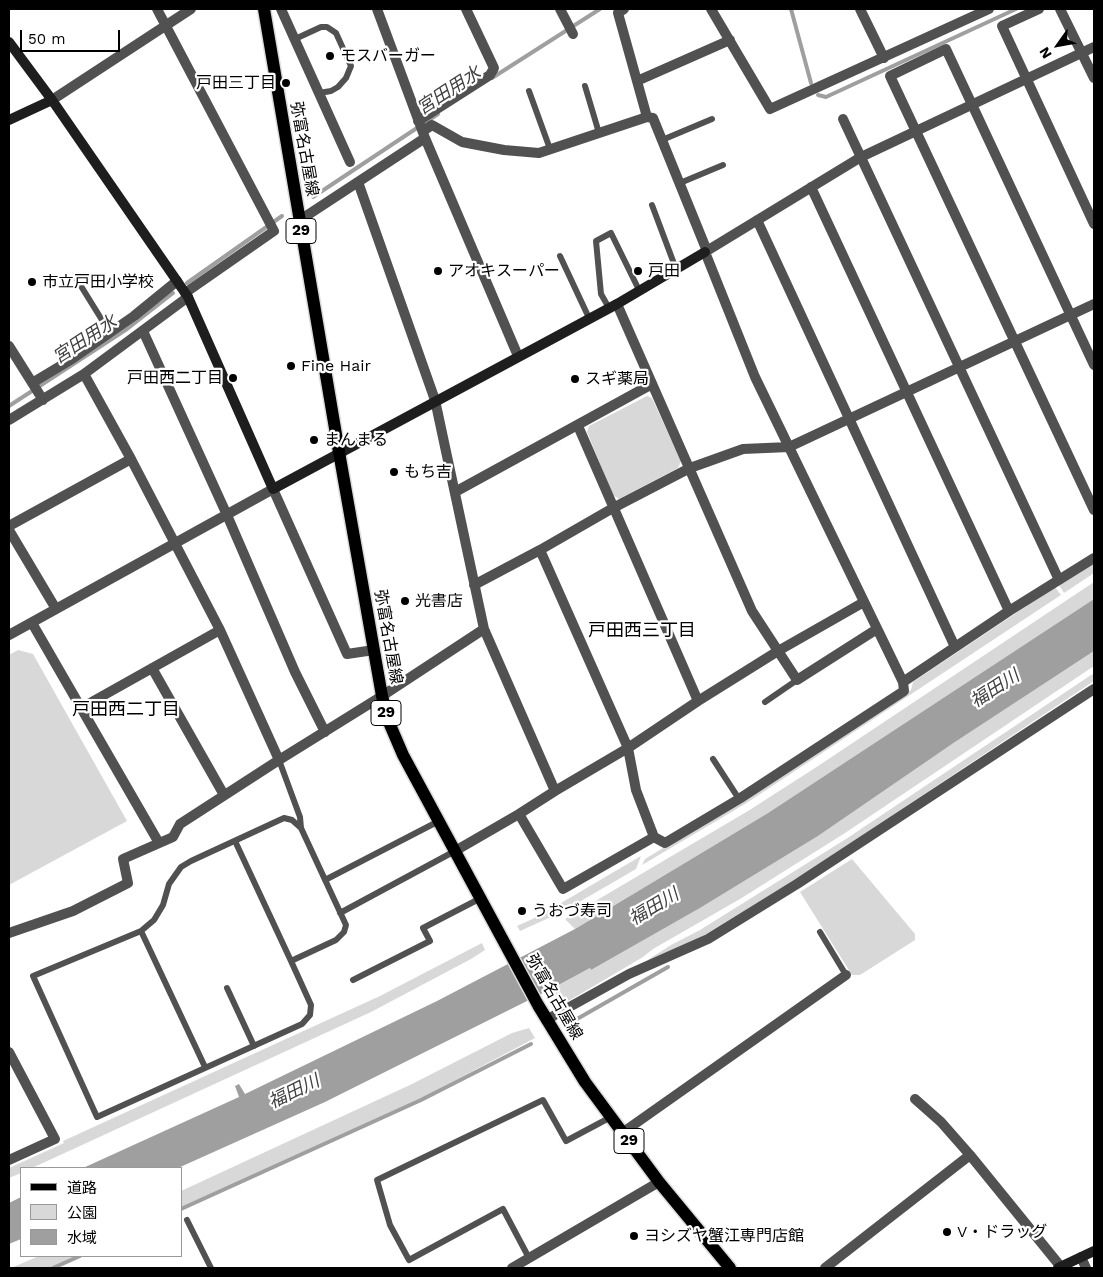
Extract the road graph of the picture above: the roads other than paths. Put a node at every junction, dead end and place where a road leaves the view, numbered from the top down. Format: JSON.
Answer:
{"nodes":[{"id":1,"x":157,"y":9,"type":"edge"},
{"id":2,"x":191,"y":9,"type":"edge"},
{"id":3,"x":266,"y":9,"type":"edge"},
{"id":4,"x":281,"y":9,"type":"edge"},
{"id":5,"x":376,"y":9,"type":"edge"},
{"id":6,"x":466,"y":9,"type":"edge"},
{"id":7,"x":560,"y":9,"type":"edge"},
{"id":8,"x":624,"y":9,"type":"edge"},
{"id":9,"x":710,"y":9,"type":"edge"},
{"id":10,"x":860,"y":9,"type":"edge"},
{"id":11,"x":989,"y":9,"type":"edge"},
{"id":12,"x":1039,"y":9,"type":"edge"},
{"id":13,"x":1060,"y":9,"type":"edge"},
{"id":14,"x":166,"y":26,"type":"junction"},
{"id":15,"x":571,"y":30,"type":"dead end"},
{"id":16,"x":295,"y":39,"type":"junction"},
{"id":17,"x":730,"y":40,"type":"junction"},
{"id":18,"x":9,"y":42,"type":"edge"},
{"id":19,"x":1094,"y":47,"type":"edge"},
{"id":20,"x":1082,"y":53,"type":"junction"},
{"id":21,"x":884,"y":58,"type":"junction"},
{"id":22,"x":1094,"y":78,"type":"edge"},
{"id":23,"x":1026,"y":79,"type":"junction"},
{"id":24,"x":637,"y":81,"type":"junction"},
{"id":25,"x":585,"y":86,"type":"dead end"},
{"id":26,"x":529,"y":90,"type":"dead end"},
{"id":27,"x":319,"y":93,"type":"junction"},
{"id":28,"x":52,"y":100,"type":"junction"},
{"id":29,"x":972,"y":104,"type":"junction"},
{"id":30,"x":647,"y":117,"type":"junction"},
{"id":31,"x":843,"y":119,"type":"dead end"},
{"id":32,"x":9,"y":120,"type":"edge"},
{"id":33,"x":712,"y":120,"type":"dead end"},
{"id":34,"x":421,"y":128,"type":"junction"},
{"id":35,"x":916,"y":131,"type":"junction"},
{"id":36,"x":599,"y":133,"type":"junction"},
{"id":37,"x":662,"y":140,"type":"junction"},
{"id":38,"x":550,"y":149,"type":"junction"},
{"id":39,"x":860,"y":157,"type":"junction"},
{"id":40,"x":350,"y":162,"type":"dead end"},
{"id":41,"x":723,"y":165,"type":"dead end"},
{"id":42,"x":358,"y":182,"type":"junction"},
{"id":43,"x":680,"y":183,"type":"junction"},
{"id":44,"x":811,"y":187,"type":"junction"},
{"id":45,"x":652,"y":205,"type":"dead end"},
{"id":46,"x":300,"y":220,"type":"junction"},
{"id":47,"x":757,"y":220,"type":"junction"},
{"id":48,"x":1094,"y":224,"type":"edge"},
{"id":49,"x":706,"y":251,"type":"junction"},
{"id":50,"x":560,"y":256,"type":"dead end"},
{"id":51,"x":676,"y":269,"type":"junction"},
{"id":52,"x":76,"y":278,"type":"dead end"},
{"id":53,"x":178,"y":282,"type":"junction"},
{"id":54,"x":640,"y":290,"type":"junction"},
{"id":55,"x":187,"y":295,"type":"junction"},
{"id":56,"x":1094,"y":304,"type":"edge"},
{"id":57,"x":613,"y":306,"type":"junction"},
{"id":58,"x":1071,"y":315,"type":"junction"},
{"id":59,"x":589,"y":318,"type":"junction"},
{"id":60,"x":143,"y":331,"type":"junction"},
{"id":61,"x":110,"y":333,"type":"junction"},
{"id":62,"x":1015,"y":342,"type":"junction"},
{"id":63,"x":9,"y":346,"type":"edge"},
{"id":64,"x":518,"y":356,"type":"junction"},
{"id":65,"x":1094,"y":365,"type":"edge"},
{"id":66,"x":959,"y":368,"type":"junction"},
{"id":67,"x":84,"y":374,"type":"junction"},
{"id":68,"x":652,"y":384,"type":"junction"},
{"id":69,"x":36,"y":390,"type":"junction"},
{"id":70,"x":906,"y":392,"type":"junction"},
{"id":71,"x":435,"y":400,"type":"junction"},
{"id":72,"x":849,"y":419,"type":"junction"},
{"id":73,"x":9,"y":420,"type":"edge"},
{"id":74,"x":578,"y":426,"type":"junction"},
{"id":75,"x":789,"y":448,"type":"junction"},
{"id":76,"x":339,"y":452,"type":"junction"},
{"id":77,"x":130,"y":458,"type":"junction"},
{"id":78,"x":690,"y":468,"type":"junction"},
{"id":79,"x":272,"y":489,"type":"junction"},
{"id":80,"x":455,"y":492,"type":"junction"},
{"id":81,"x":613,"y":508,"type":"junction"},
{"id":82,"x":1094,"y":510,"type":"edge"},
{"id":83,"x":227,"y":515,"type":"junction"},
{"id":84,"x":9,"y":528,"type":"edge"},
{"id":85,"x":175,"y":544,"type":"junction"},
{"id":86,"x":540,"y":550,"type":"junction"},
{"id":87,"x":1094,"y":558,"type":"edge"},
{"id":88,"x":1058,"y":580,"type":"junction"},
{"id":89,"x":474,"y":585,"type":"junction"},
{"id":90,"x":864,"y":602,"type":"junction"},
{"id":91,"x":56,"y":609,"type":"junction"},
{"id":92,"x":1009,"y":612,"type":"junction"},
{"id":93,"x":32,"y":623,"type":"junction"},
{"id":94,"x":484,"y":629,"type":"junction"},
{"id":95,"x":877,"y":629,"type":"junction"},
{"id":96,"x":220,"y":630,"type":"junction"},
{"id":97,"x":9,"y":635,"type":"edge"},
{"id":98,"x":955,"y":648,"type":"junction"},
{"id":99,"x":374,"y":650,"type":"junction"},
{"id":100,"x":778,"y":651,"type":"junction"},
{"id":101,"x":152,"y":668,"type":"junction"},
{"id":102,"x":797,"y":680,"type":"junction"},
{"id":103,"x":902,"y":682,"type":"junction"},
{"id":104,"x":1094,"y":689,"type":"edge"},
{"id":105,"x":382,"y":696,"type":"junction"},
{"id":106,"x":698,"y":701,"type":"junction"},
{"id":107,"x":765,"y":702,"type":"dead end"},
{"id":108,"x":81,"y":708,"type":"junction"},
{"id":109,"x":325,"y":732,"type":"junction"},
{"id":110,"x":628,"y":748,"type":"junction"},
{"id":111,"x":714,"y":759,"type":"dead end"},
{"id":112,"x":279,"y":760,"type":"junction"},
{"id":113,"x":555,"y":791,"type":"junction"},
{"id":114,"x":224,"y":795,"type":"junction"},
{"id":115,"x":739,"y":799,"type":"junction"},
{"id":116,"x":519,"y":814,"type":"junction"},
{"id":117,"x":439,"y":821,"type":"junction"},
{"id":118,"x":301,"y":828,"type":"junction"},
{"id":119,"x":654,"y":837,"type":"junction"},
{"id":120,"x":235,"y":841,"type":"junction"},
{"id":121,"x":159,"y":843,"type":"junction"},
{"id":122,"x":455,"y":851,"type":"junction"},
{"id":123,"x":325,"y":880,"type":"junction"},
{"id":124,"x":481,"y":898,"type":"junction"},
{"id":125,"x":340,"y":912,"type":"junction"},
{"id":126,"x":140,"y":931,"type":"junction"},
{"id":127,"x":820,"y":932,"type":"dead end"},
{"id":128,"x":9,"y":933,"type":"edge"},
{"id":129,"x":291,"y":961,"type":"junction"},
{"id":130,"x":846,"y":975,"type":"joint"},
{"id":131,"x":353,"y":980,"type":"dead end"},
{"id":132,"x":227,"y":988,"type":"dead end"},
{"id":133,"x":546,"y":1020,"type":"junction"},
{"id":134,"x":254,"y":1046,"type":"junction"},
{"id":135,"x":9,"y":1052,"type":"edge"},
{"id":136,"x":205,"y":1067,"type":"junction"},
{"id":137,"x":915,"y":1099,"type":"dead end"},
{"id":138,"x":611,"y":1117,"type":"junction"},
{"id":139,"x":622,"y":1132,"type":"junction"},
{"id":140,"x":970,"y":1155,"type":"junction"},
{"id":141,"x":9,"y":1160,"type":"edge"},
{"id":142,"x":659,"y":1182,"type":"junction"},
{"id":143,"x":187,"y":1220,"type":"dead end"},
{"id":144,"x":1094,"y":1251,"type":"edge"},
{"id":145,"x":530,"y":1258,"type":"junction"},
{"id":146,"x":1081,"y":1258,"type":"junction"},
{"id":147,"x":211,"y":1268,"type":"edge"},
{"id":148,"x":512,"y":1268,"type":"edge"},
{"id":149,"x":730,"y":1268,"type":"edge"},
{"id":150,"x":825,"y":1268,"type":"edge"},
{"id":151,"x":1060,"y":1268,"type":"edge"},
{"id":152,"x":1086,"y":1268,"type":"edge"}],
"edges":[{"from":1,"to":14,"type":"street"},
{"from":2,"to":14,"type":"street"},
{"from":3,"to":46,"type":"main road","name":"弥富名古屋線","number":"29"},
{"from":4,"to":16,"type":"street"},
{"from":5,"to":34,"type":"street"},
{"from":6,"to":34,"type":"street"},
{"from":7,"to":15,"type":"street"},
{"from":8,"to":24,"type":"street"},
{"from":9,"to":17,"type":"street"},
{"from":10,"to":21,"type":"street"},
{"from":11,"to":21,"type":"street"},
{"from":12,"to":23,"type":"street"},
{"from":13,"to":20,"type":"street"},
{"from":14,"to":28,"type":"street"},
{"from":14,"to":55,"type":"street"},
{"from":16,"to":27,"type":"street"},
{"from":16,"to":27,"type":"lane"},
{"from":17,"to":21,"type":"street"},
{"from":17,"to":24,"type":"street"},
{"from":18,"to":28,"type":"street"},
{"from":19,"to":20,"type":"street"},
{"from":20,"to":22,"type":"street"},
{"from":20,"to":23,"type":"street"},
{"from":23,"to":29,"type":"street"},
{"from":23,"to":48,"type":"street"},
{"from":24,"to":30,"type":"street"},
{"from":25,"to":36,"type":"lane"},
{"from":26,"to":38,"type":"lane"},
{"from":27,"to":40,"type":"street"},
{"from":28,"to":32,"type":"street"},
{"from":28,"to":53,"type":"street"},
{"from":29,"to":35,"type":"street"},
{"from":29,"to":35,"type":"street"},
{"from":29,"to":58,"type":"street"},
{"from":30,"to":36,"type":"street"},
{"from":30,"to":37,"type":"street"},
{"from":31,"to":39,"type":"street"},
{"from":33,"to":37,"type":"lane"},
{"from":34,"to":38,"type":"street"},
{"from":34,"to":42,"type":"street"},
{"from":34,"to":64,"type":"street"},
{"from":35,"to":39,"type":"street"},
{"from":35,"to":62,"type":"street"},
{"from":36,"to":38,"type":"street"},
{"from":37,"to":43,"type":"street"},
{"from":39,"to":44,"type":"street"},
{"from":39,"to":66,"type":"street"},
{"from":41,"to":43,"type":"lane"},
{"from":42,"to":46,"type":"street"},
{"from":42,"to":71,"type":"street"},
{"from":43,"to":49,"type":"street"},
{"from":44,"to":47,"type":"street"},
{"from":44,"to":70,"type":"street"},
{"from":45,"to":51,"type":"lane"},
{"from":46,"to":76,"type":"main road","name":"弥富名古屋線","number":"29"},
{"from":47,"to":49,"type":"street"},
{"from":47,"to":72,"type":"street"},
{"from":49,"to":51,"type":"street"},
{"from":49,"to":75,"type":"street"},
{"from":50,"to":59,"type":"lane"},
{"from":51,"to":54,"type":"street"},
{"from":52,"to":61,"type":"lane"},
{"from":53,"to":55,"type":"street"},
{"from":53,"to":61,"type":"street"},
{"from":54,"to":57,"type":"street"},
{"from":54,"to":57,"type":"lane"},
{"from":55,"to":60,"type":"street"},
{"from":55,"to":79,"type":"street"},
{"from":56,"to":58,"type":"street"},
{"from":57,"to":59,"type":"street"},
{"from":57,"to":68,"type":"street"},
{"from":58,"to":62,"type":"street"},
{"from":58,"to":65,"type":"street"},
{"from":59,"to":64,"type":"street"},
{"from":60,"to":67,"type":"street"},
{"from":60,"to":83,"type":"street"},
{"from":61,"to":69,"type":"street"},
{"from":62,"to":66,"type":"street"},
{"from":62,"to":82,"type":"street"},
{"from":63,"to":69,"type":"street"},
{"from":64,"to":71,"type":"street"},
{"from":66,"to":70,"type":"street"},
{"from":66,"to":88,"type":"street"},
{"from":67,"to":69,"type":"street"},
{"from":67,"to":77,"type":"street"},
{"from":68,"to":74,"type":"street"},
{"from":68,"to":78,"type":"street"},
{"from":69,"to":73,"type":"street"},
{"from":70,"to":72,"type":"street"},
{"from":70,"to":92,"type":"street"},
{"from":71,"to":76,"type":"street"},
{"from":71,"to":80,"type":"street"},
{"from":72,"to":75,"type":"street"},
{"from":72,"to":98,"type":"street"},
{"from":74,"to":80,"type":"street"},
{"from":74,"to":81,"type":"street"},
{"from":75,"to":78,"type":"street"},
{"from":75,"to":90,"type":"street"},
{"from":76,"to":79,"type":"street"},
{"from":76,"to":99,"type":"main road","name":"弥富名古屋線","number":"29"},
{"from":77,"to":84,"type":"street"},
{"from":77,"to":85,"type":"street"},
{"from":78,"to":81,"type":"street"},
{"from":78,"to":100,"type":"street"},
{"from":79,"to":83,"type":"street"},
{"from":79,"to":99,"type":"street"},
{"from":80,"to":89,"type":"street"},
{"from":81,"to":86,"type":"street"},
{"from":81,"to":106,"type":"street"},
{"from":83,"to":85,"type":"street"},
{"from":83,"to":109,"type":"street"},
{"from":84,"to":91,"type":"street"},
{"from":85,"to":91,"type":"street"},
{"from":85,"to":96,"type":"street"},
{"from":86,"to":89,"type":"street"},
{"from":86,"to":110,"type":"street"},
{"from":87,"to":88,"type":"street"},
{"from":88,"to":92,"type":"street"},
{"from":89,"to":94,"type":"street"},
{"from":90,"to":95,"type":"street"},
{"from":90,"to":100,"type":"street"},
{"from":91,"to":93,"type":"street"},
{"from":92,"to":98,"type":"street"},
{"from":93,"to":97,"type":"street"},
{"from":93,"to":108,"type":"street"},
{"from":94,"to":105,"type":"street"},
{"from":94,"to":113,"type":"street"},
{"from":95,"to":102,"type":"street"},
{"from":95,"to":103,"type":"street"},
{"from":96,"to":101,"type":"street"},
{"from":96,"to":112,"type":"street"},
{"from":98,"to":103,"type":"street"},
{"from":99,"to":105,"type":"main road","name":"弥富名古屋線","number":"29"},
{"from":100,"to":102,"type":"street"},
{"from":100,"to":106,"type":"street"},
{"from":101,"to":108,"type":"street"},
{"from":101,"to":114,"type":"street"},
{"from":102,"to":107,"type":"lane"},
{"from":103,"to":115,"type":"street"},
{"from":104,"to":133,"type":"street"},
{"from":105,"to":109,"type":"street"},
{"from":105,"to":117,"type":"main road","name":"弥富名古屋線","number":"29"},
{"from":106,"to":110,"type":"street"},
{"from":108,"to":121,"type":"street"},
{"from":109,"to":112,"type":"street"},
{"from":110,"to":113,"type":"street"},
{"from":110,"to":119,"type":"street"},
{"from":111,"to":115,"type":"lane"},
{"from":112,"to":114,"type":"street"},
{"from":112,"to":118,"type":"lane"},
{"from":113,"to":116,"type":"street"},
{"from":114,"to":121,"type":"street"},
{"from":115,"to":119,"type":"street"},
{"from":116,"to":119,"type":"street"},
{"from":116,"to":122,"type":"street"},
{"from":117,"to":122,"type":"main road","name":"弥富名古屋線","number":"29"},
{"from":117,"to":123,"type":"lane"},
{"from":118,"to":120,"type":"lane"},
{"from":118,"to":123,"type":"lane"},
{"from":120,"to":126,"type":"lane"},
{"from":120,"to":129,"type":"lane"},
{"from":121,"to":128,"type":"street"},
{"from":122,"to":124,"type":"main road","name":"弥富名古屋線","number":"29"},
{"from":122,"to":125,"type":"lane"},
{"from":123,"to":125,"type":"lane"},
{"from":124,"to":131,"type":"lane"},
{"from":124,"to":133,"type":"main road","name":"弥富名古屋線","number":"29"},
{"from":125,"to":129,"type":"lane"},
{"from":126,"to":136,"type":"lane"},
{"from":126,"to":136,"type":"lane"},
{"from":127,"to":130,"type":"lane"},
{"from":129,"to":134,"type":"lane"},
{"from":130,"to":139,"type":"street"},
{"from":132,"to":134,"type":"lane"},
{"from":133,"to":138,"type":"main road","name":"弥富名古屋線","number":"29"},
{"from":134,"to":136,"type":"lane"},
{"from":135,"to":141,"type":"street"},
{"from":137,"to":140,"type":"street"},
{"from":138,"to":139,"type":"main road","name":"弥富名古屋線","number":"29"},
{"from":138,"to":145,"type":"lane"},
{"from":139,"to":142,"type":"main road","name":"弥富名古屋線","number":"29"},
{"from":140,"to":150,"type":"street"},
{"from":140,"to":151,"type":"street"},
{"from":142,"to":145,"type":"street"},
{"from":142,"to":149,"type":"main road","name":"弥富名古屋線","number":"29"},
{"from":143,"to":147,"type":"lane"},
{"from":144,"to":146,"type":"street"},
{"from":145,"to":148,"type":"street"},
{"from":146,"to":151,"type":"street"},
{"from":146,"to":152,"type":"street"}]}
